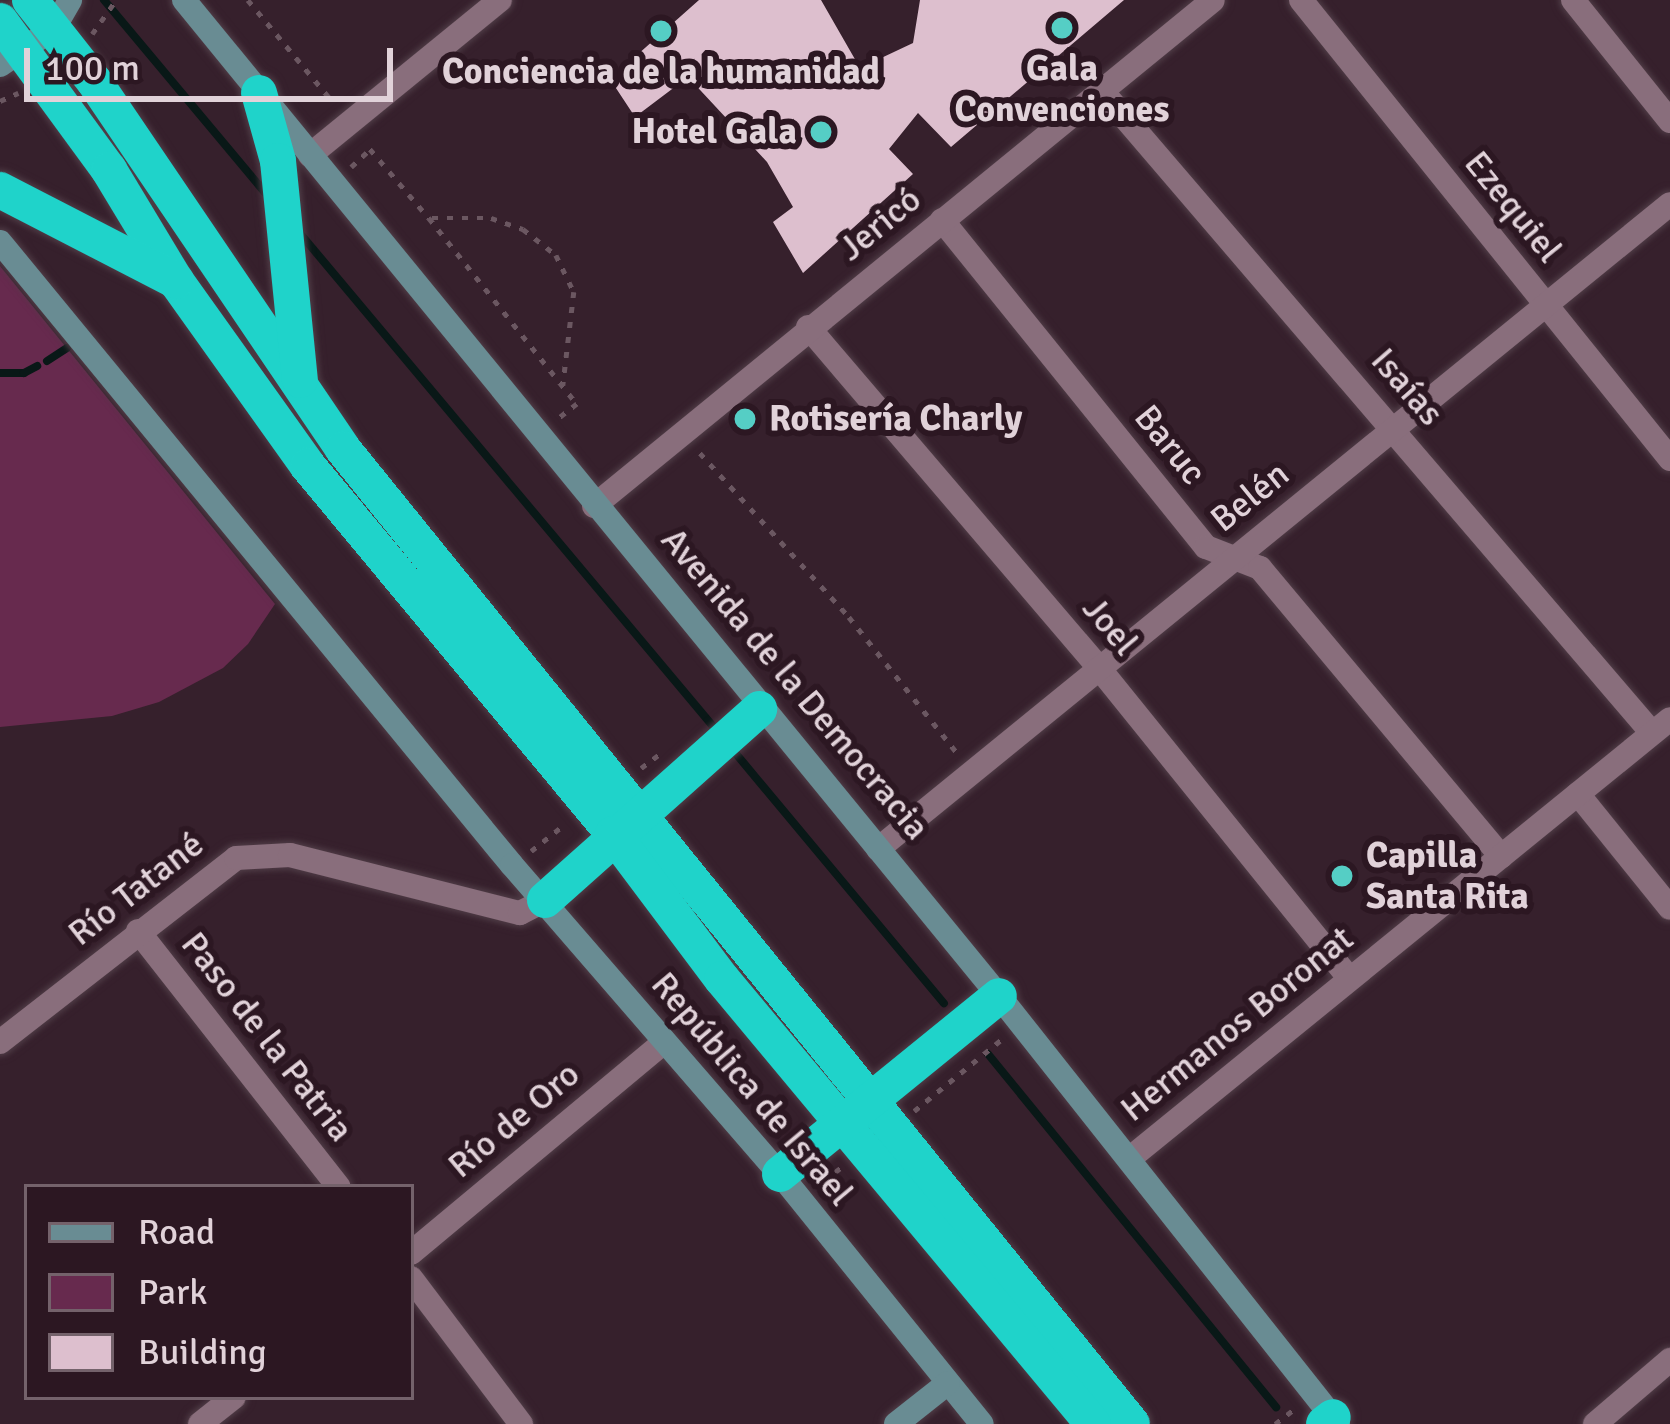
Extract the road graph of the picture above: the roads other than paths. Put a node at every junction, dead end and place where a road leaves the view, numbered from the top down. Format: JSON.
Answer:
{"nodes":[{"id":1,"x":30,"y":0,"type":"edge"},
{"id":2,"x":184,"y":0,"type":"edge"},
{"id":3,"x":500,"y":0,"type":"edge"},
{"id":4,"x":1213,"y":0,"type":"edge"},
{"id":5,"x":1301,"y":0,"type":"edge"},
{"id":6,"x":1573,"y":0,"type":"edge"},
{"id":7,"x":0,"y":21,"type":"edge"},
{"id":8,"x":37,"y":36,"type":"edge"},
{"id":9,"x":1102,"y":91,"type":"junction"},
{"id":10,"x":260,"y":93,"type":"junction"},
{"id":11,"x":1670,"y":121,"type":"edge"},
{"id":12,"x":310,"y":155,"type":"junction"},
{"id":13,"x":0,"y":190,"type":"edge"},
{"id":14,"x":1670,"y":204,"type":"edge"},
{"id":15,"x":942,"y":220,"type":"junction"},
{"id":16,"x":0,"y":242,"type":"edge"},
{"id":17,"x":176,"y":281,"type":"junction"},
{"id":18,"x":1546,"y":305,"type":"junction"},
{"id":19,"x":808,"y":327,"type":"junction"},
{"id":20,"x":301,"y":390,"type":"junction"},
{"id":21,"x":1394,"y":427,"type":"junction"},
{"id":22,"x":1670,"y":459,"type":"edge"},
{"id":23,"x":594,"y":506,"type":"junction"},
{"id":24,"x":1234,"y":557,"type":"junction"},
{"id":25,"x":1099,"y":668,"type":"junction"},
{"id":26,"x":759,"y":710,"type":"junction"},
{"id":27,"x":1661,"y":726,"type":"edge"},
{"id":28,"x":1578,"y":794,"type":"junction"},
{"id":29,"x":627,"y":823,"type":"junction"},
{"id":30,"x":878,"y":849,"type":"junction"},
{"id":31,"x":1501,"y":856,"type":"junction"},
{"id":32,"x":545,"y":900,"type":"junction"},
{"id":33,"x":1670,"y":908,"type":"edge"},
{"id":34,"x":138,"y":931,"type":"junction"},
{"id":35,"x":1349,"y":978,"type":"junction"},
{"id":36,"x":999,"y":996,"type":"junction"},
{"id":37,"x":0,"y":1042,"type":"edge"},
{"id":38,"x":664,"y":1042,"type":"junction"},
{"id":39,"x":857,"y":1114,"type":"junction"},
{"id":40,"x":1129,"y":1159,"type":"junction"},
{"id":41,"x":781,"y":1174,"type":"junction"},
{"id":42,"x":337,"y":1184,"type":"edge"},
{"id":43,"x":414,"y":1250,"type":"edge"},
{"id":44,"x":414,"y":1282,"type":"edge"},
{"id":45,"x":1670,"y":1360,"type":"edge"},
{"id":46,"x":948,"y":1382,"type":"junction"},
{"id":47,"x":230,"y":1400,"type":"edge"},
{"id":48,"x":1332,"y":1422,"type":"edge"},
{"id":49,"x":200,"y":1424,"type":"edge"},
{"id":50,"x":521,"y":1424,"type":"edge"},
{"id":51,"x":896,"y":1424,"type":"edge"},
{"id":52,"x":982,"y":1424,"type":"edge"},
{"id":53,"x":1093,"y":1424,"type":"edge"},
{"id":54,"x":1132,"y":1424,"type":"edge"},
{"id":55,"x":1595,"y":1424,"type":"edge"}],
"edges":[{"from":1,"to":8,"type":"highway"},
{"from":2,"to":10,"type":"street","name":"Avenida de la Democracia"},
{"from":3,"to":12,"type":"street"},
{"from":4,"to":9,"type":"street","name":"Jericó"},
{"from":5,"to":18,"type":"street","name":"Ezequiel"},
{"from":6,"to":11,"type":"street"},
{"from":7,"to":8,"type":"highway"},
{"from":8,"to":17,"type":"highway"},
{"from":8,"to":20,"type":"highway"},
{"from":9,"to":15,"type":"street","name":"Jericó"},
{"from":9,"to":21,"type":"street","name":"Isaías"},
{"from":10,"to":12,"type":"street","name":"Avenida de la Democracia"},
{"from":10,"to":20,"type":"highway"},
{"from":12,"to":23,"type":"street","name":"Avenida de la Democracia"},
{"from":13,"to":17,"type":"highway"},
{"from":14,"to":18,"type":"street","name":"Belén"},
{"from":15,"to":19,"type":"street","name":"Jericó"},
{"from":15,"to":24,"type":"street","name":"Baruc"},
{"from":16,"to":32,"type":"street","name":"República de Israel"},
{"from":17,"to":29,"type":"highway"},
{"from":18,"to":21,"type":"street","name":"Belén"},
{"from":18,"to":22,"type":"street","name":"Ezequiel"},
{"from":19,"to":23,"type":"street","name":"Jericó"},
{"from":19,"to":25,"type":"street","name":"Joel"},
{"from":20,"to":29,"type":"highway"},
{"from":21,"to":24,"type":"street","name":"Belén"},
{"from":21,"to":27,"type":"street","name":"Isaías"},
{"from":23,"to":26,"type":"street","name":"Avenida de la Democracia"},
{"from":24,"to":25,"type":"street","name":"Belén"},
{"from":24,"to":31,"type":"street","name":"Baruc"},
{"from":25,"to":30,"type":"street","name":"Belén"},
{"from":25,"to":35,"type":"street","name":"Joel"},
{"from":26,"to":29,"type":"highway"},
{"from":26,"to":30,"type":"street","name":"Avenida de la Democracia"},
{"from":27,"to":28,"type":"street","name":"Hermanos Boronat"},
{"from":28,"to":31,"type":"street","name":"Hermanos Boronat"},
{"from":28,"to":33,"type":"street"},
{"from":29,"to":32,"type":"highway"},
{"from":29,"to":39,"type":"highway"},
{"from":30,"to":36,"type":"street","name":"Avenida de la Democracia"},
{"from":31,"to":35,"type":"street","name":"Hermanos Boronat"},
{"from":32,"to":34,"type":"street","name":"Río Tatané"},
{"from":32,"to":38,"type":"street","name":"República de Israel"},
{"from":34,"to":37,"type":"street","name":"Río Tatané"},
{"from":34,"to":42,"type":"street","name":"Paso de la Patria"},
{"from":35,"to":40,"type":"street","name":"Hermanos Boronat"},
{"from":36,"to":39,"type":"highway"},
{"from":36,"to":40,"type":"street","name":"Avenida de la Democracia"},
{"from":38,"to":41,"type":"street","name":"República de Israel"},
{"from":38,"to":43,"type":"street","name":"Río de Oro"},
{"from":39,"to":41,"type":"highway"},
{"from":39,"to":53,"type":"highway"},
{"from":39,"to":54,"type":"highway"},
{"from":40,"to":48,"type":"street","name":"Avenida de la Democracia"},
{"from":41,"to":46,"type":"street","name":"República de Israel"},
{"from":44,"to":50,"type":"street"},
{"from":45,"to":55,"type":"street"},
{"from":46,"to":51,"type":"street"},
{"from":46,"to":52,"type":"street","name":"República de Israel"},
{"from":47,"to":49,"type":"street"}]}
